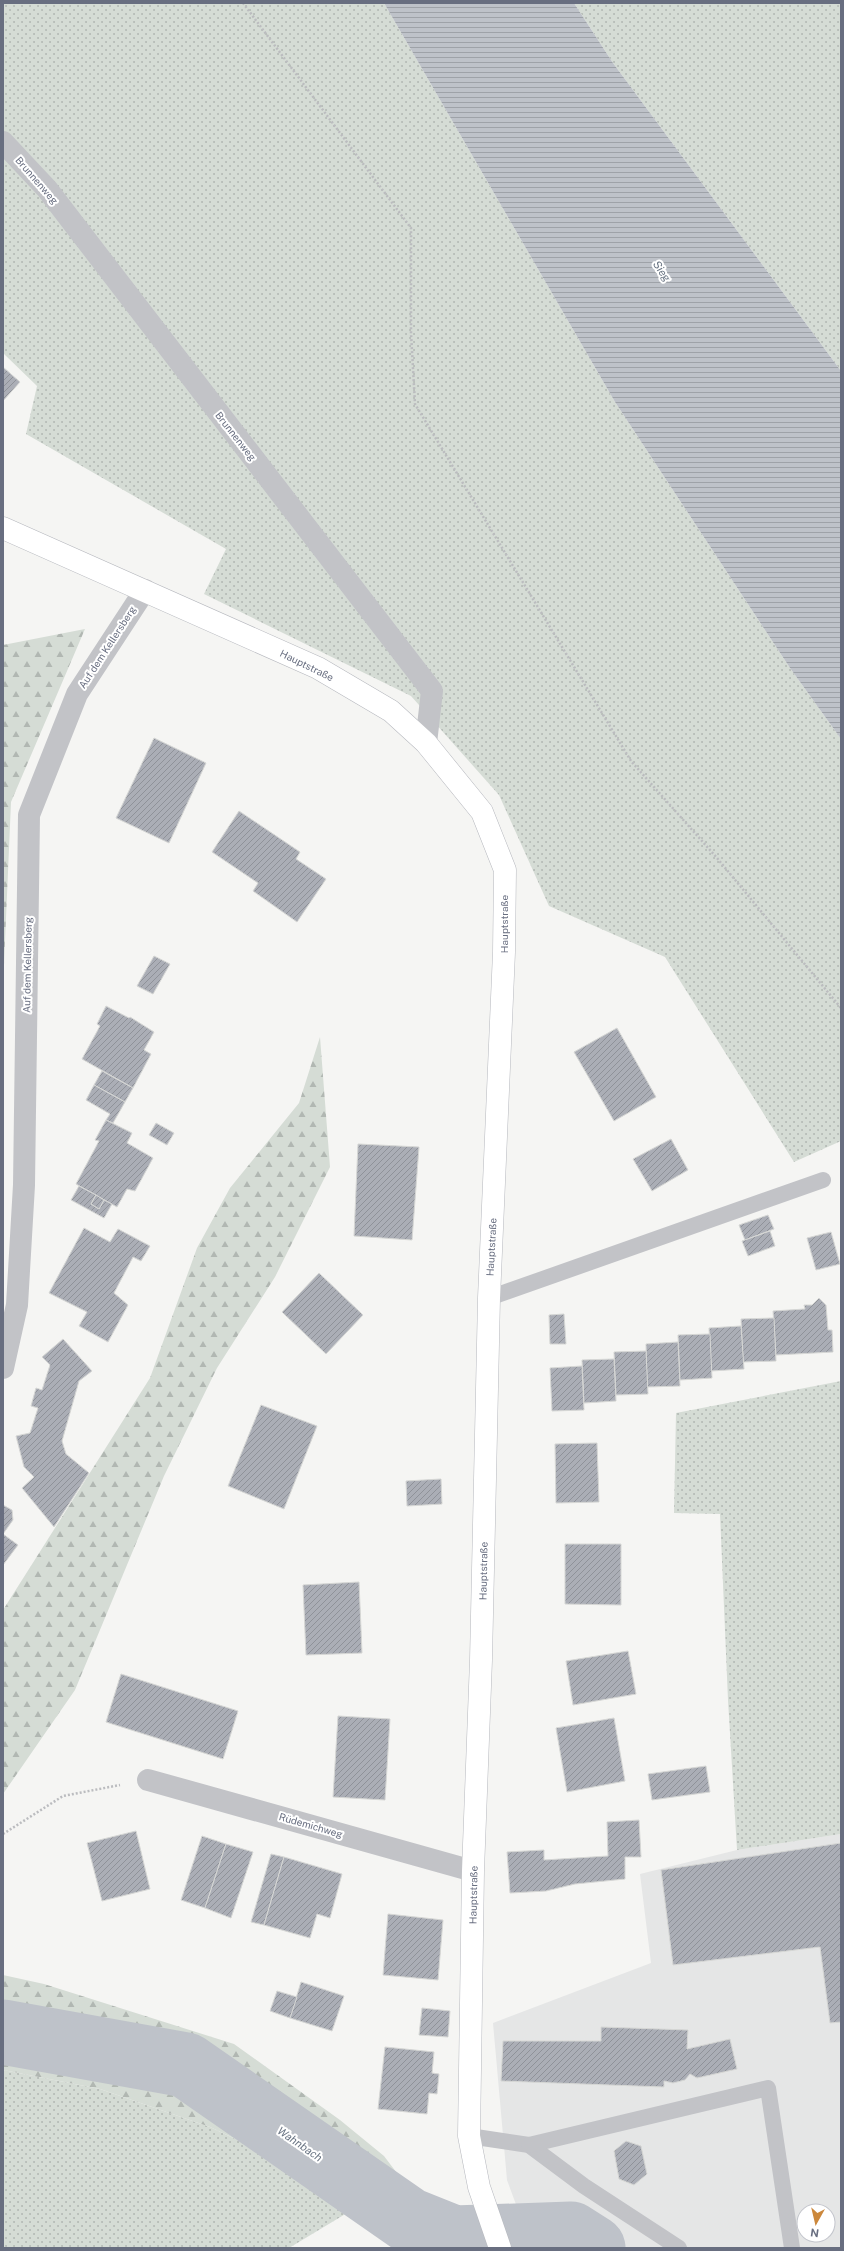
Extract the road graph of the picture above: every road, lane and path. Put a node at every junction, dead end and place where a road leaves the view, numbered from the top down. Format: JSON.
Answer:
{"nodes":[{"id":1,"x":243,"y":3,"type":"edge"},
{"id":2,"x":3,"y":142,"type":"edge"},
{"id":3,"x":3,"y":528,"type":"edge"},
{"id":4,"x":145,"y":590,"type":"junction"},
{"id":5,"x":426,"y":743,"type":"junction"},
{"id":6,"x":841,"y":1008,"type":"edge"},
{"id":7,"x":823,"y":1180,"type":"dead end"},
{"id":8,"x":489,"y":1298,"type":"junction"},
{"id":9,"x":3,"y":1368,"type":"edge"},
{"id":10,"x":148,"y":1780,"type":"joint"},
{"id":11,"x":3,"y":1834,"type":"edge"},
{"id":12,"x":473,"y":1871,"type":"junction"},
{"id":13,"x":469,"y":2136,"type":"junction"},
{"id":14,"x":529,"y":2145,"type":"junction"},
{"id":15,"x":500,"y":2248,"type":"edge"},
{"id":16,"x":679,"y":2248,"type":"edge"},
{"id":17,"x":792,"y":2248,"type":"edge"}],
"edges":[{"from":1,"to":6,"type":"path"},
{"from":2,"to":5,"type":"street","name":"Brunnenweg"},
{"from":3,"to":4,"type":"main road","name":"Hauptstraße"},
{"from":4,"to":5,"type":"main road","name":"Hauptstraße"},
{"from":4,"to":9,"type":"street","name":"Auf dem Kellersberg"},
{"from":5,"to":8,"type":"main road","name":"Hauptstraße"},
{"from":7,"to":8,"type":"lane"},
{"from":8,"to":12,"type":"main road","name":"Hauptstraße"},
{"from":10,"to":11,"type":"path"},
{"from":10,"to":12,"type":"street","name":"Rüdemichweg"},
{"from":12,"to":13,"type":"main road","name":"Hauptstraße"},
{"from":13,"to":14,"type":"lane"},
{"from":13,"to":15,"type":"main road","name":"Hauptstraße"},
{"from":14,"to":16,"type":"lane"},
{"from":14,"to":17,"type":"lane"}]}
